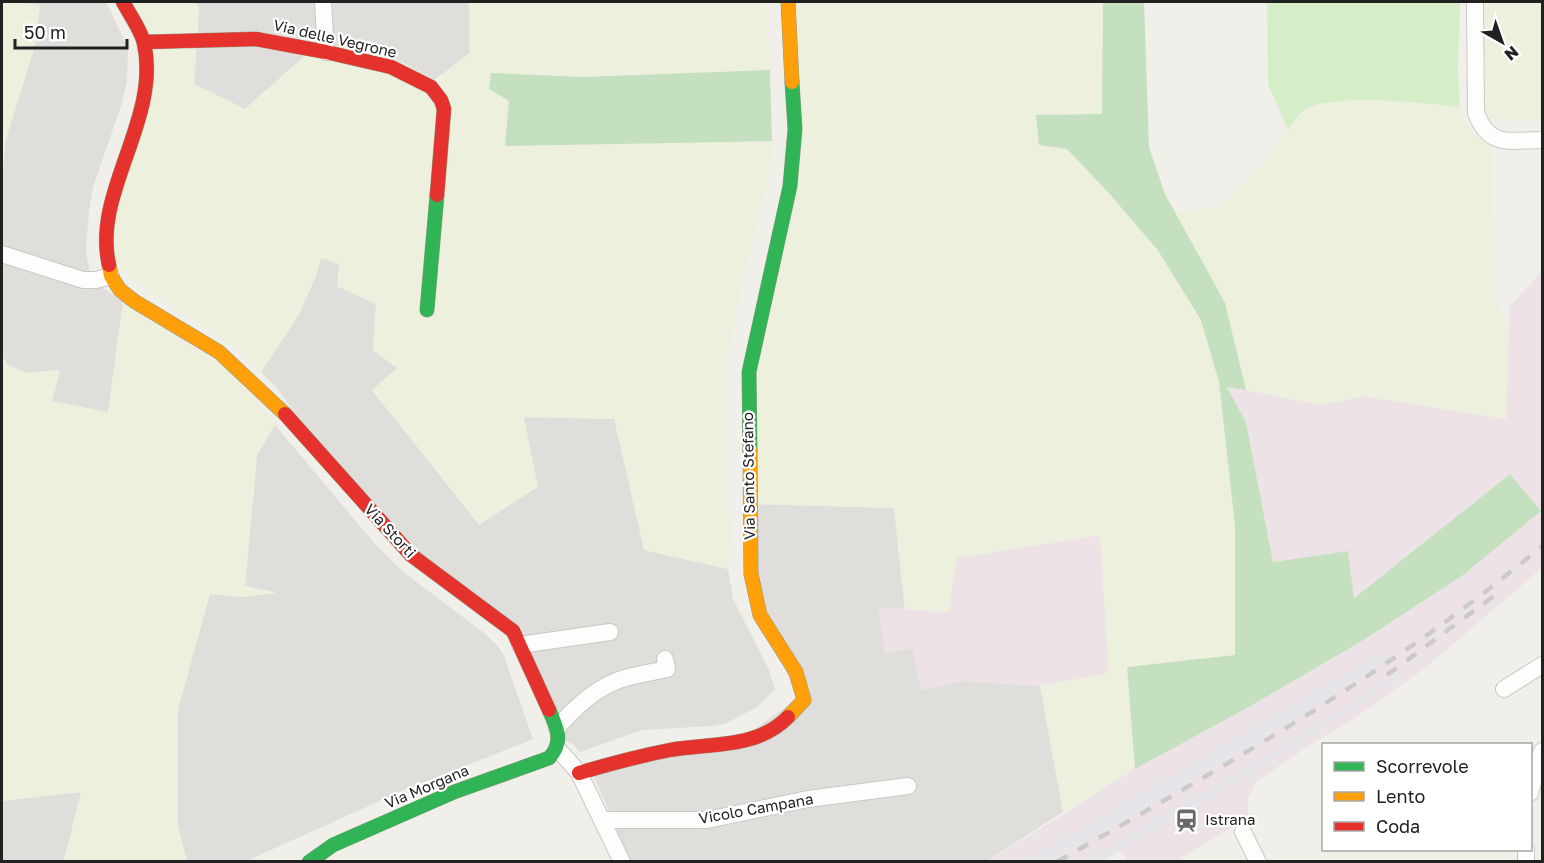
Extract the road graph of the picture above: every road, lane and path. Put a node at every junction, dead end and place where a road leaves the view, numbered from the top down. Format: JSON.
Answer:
{"nodes":[{"id":1,"x":123,"y":2,"type":"edge"},
{"id":2,"x":323,"y":2,"type":"edge"},
{"id":3,"x":788,"y":2,"type":"edge"},
{"id":4,"x":1476,"y":2,"type":"edge"},
{"id":5,"x":144,"y":42,"type":"junction"},
{"id":6,"x":326,"y":52,"type":"junction"},
{"id":7,"x":1542,"y":140,"type":"edge"},
{"id":8,"x":2,"y":254,"type":"edge"},
{"id":9,"x":111,"y":276,"type":"junction"},
{"id":10,"x":427,"y":310,"type":"dead end"},
{"id":11,"x":610,"y":632,"type":"dead end"},
{"id":12,"x":520,"y":645,"type":"junction"},
{"id":13,"x":665,"y":659,"type":"dead end"},
{"id":14,"x":1542,"y":665,"type":"edge"},
{"id":15,"x":1503,"y":689,"type":"dead end"},
{"id":16,"x":557,"y":728,"type":"junction"},
{"id":17,"x":557,"y":748,"type":"junction"},
{"id":18,"x":1542,"y":751,"type":"edge"},
{"id":19,"x":579,"y":772,"type":"junction"},
{"id":20,"x":908,"y":786,"type":"dead end"},
{"id":21,"x":1532,"y":787,"type":"edge"},
{"id":22,"x":602,"y":820,"type":"junction"},
{"id":23,"x":1243,"y":832,"type":"dead end"},
{"id":24,"x":309,"y":861,"type":"edge"},
{"id":25,"x":622,"y":861,"type":"edge"},
{"id":26,"x":1258,"y":861,"type":"edge"}],
"edges":[{"from":1,"to":5,"type":"street"},
{"from":2,"to":6,"type":"street"},
{"from":3,"to":19,"type":"street","name":"Via Santo Stefano"},
{"from":4,"to":7,"type":"street"},
{"from":5,"to":6,"type":"street","name":"Via delle Vegrone"},
{"from":5,"to":9,"type":"street"},
{"from":6,"to":10,"type":"street","name":"Via delle Vegrone"},
{"from":8,"to":9,"type":"street"},
{"from":9,"to":12,"type":"street","name":"Via Storti"},
{"from":11,"to":12,"type":"street"},
{"from":12,"to":16,"type":"street","name":"Via Storti"},
{"from":13,"to":16,"type":"street"},
{"from":14,"to":15,"type":"street"},
{"from":16,"to":17,"type":"street","name":"Via Storti"},
{"from":17,"to":19,"type":"street"},
{"from":17,"to":24,"type":"street","name":"Via Morgana"},
{"from":18,"to":21,"type":"street"},
{"from":19,"to":22,"type":"street"},
{"from":20,"to":22,"type":"street","name":"Vicolo Campana"},
{"from":22,"to":25,"type":"street"},
{"from":23,"to":26,"type":"street"}]}
